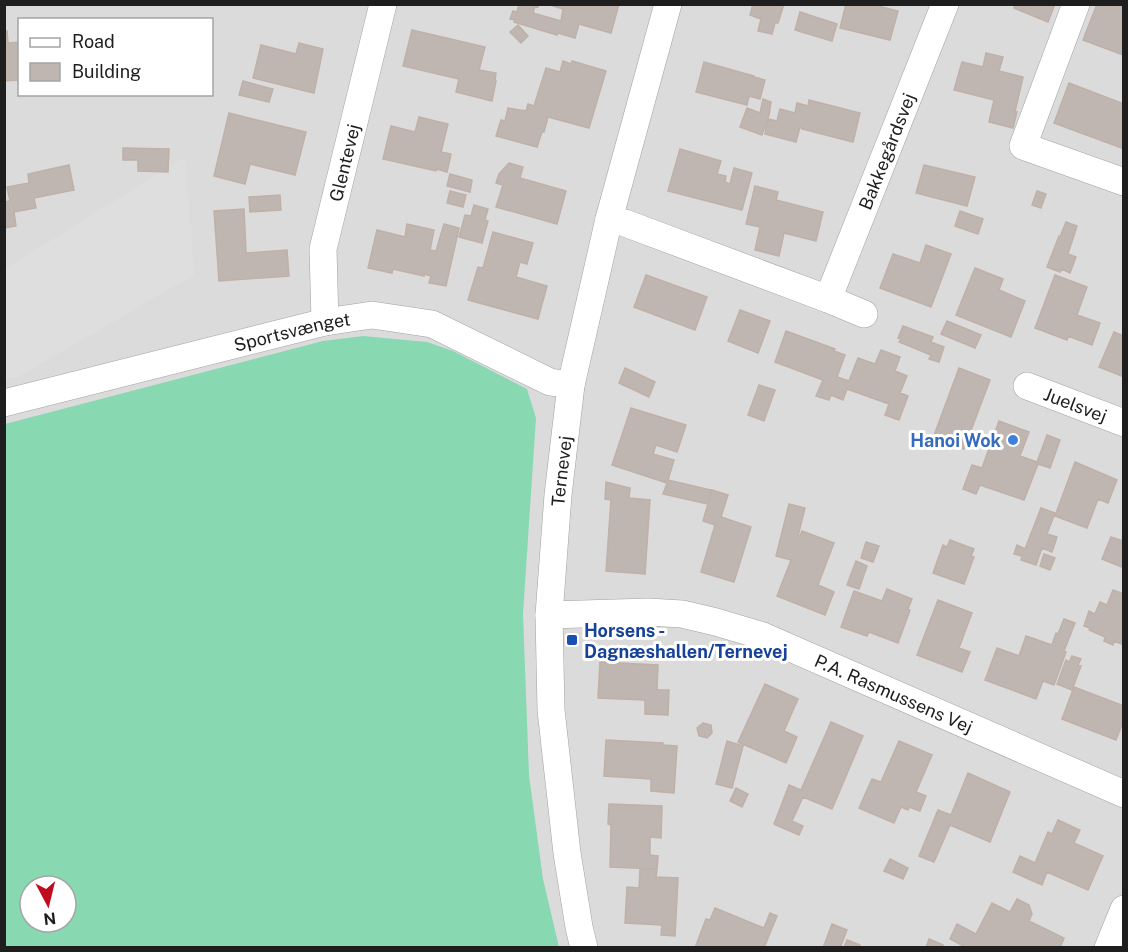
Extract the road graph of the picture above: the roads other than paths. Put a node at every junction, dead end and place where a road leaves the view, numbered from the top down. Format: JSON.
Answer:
{"nodes":[{"id":1,"x":383,"y":4,"type":"edge"},
{"id":2,"x":668,"y":4,"type":"edge"},
{"id":3,"x":945,"y":4,"type":"edge"},
{"id":4,"x":1076,"y":4,"type":"edge"},
{"id":5,"x":1124,"y":182,"type":"edge"},
{"id":6,"x":609,"y":219,"type":"junction"},
{"id":7,"x":828,"y":299,"type":"junction"},
{"id":8,"x":864,"y":314,"type":"dead end"},
{"id":9,"x":325,"y":322,"type":"junction"},
{"id":10,"x":571,"y":385,"type":"junction"},
{"id":11,"x":1027,"y":386,"type":"dead end"},
{"id":12,"x":4,"y":403,"type":"edge"},
{"id":13,"x":1124,"y":423,"type":"edge"},
{"id":14,"x":549,"y":615,"type":"junction"},
{"id":15,"x":1124,"y":794,"type":"edge"},
{"id":16,"x":1124,"y":909,"type":"edge"},
{"id":17,"x":585,"y":948,"type":"edge"},
{"id":18,"x":1108,"y":948,"type":"edge"}],
"edges":[{"from":1,"to":9,"type":"street","name":"Glentevej"},
{"from":2,"to":6,"type":"street","name":"Ternevej"},
{"from":3,"to":7,"type":"street","name":"Bakkegårdsvej"},
{"from":4,"to":5,"type":"street"},
{"from":6,"to":7,"type":"street"},
{"from":6,"to":10,"type":"street","name":"Ternevej"},
{"from":7,"to":8,"type":"street"},
{"from":9,"to":10,"type":"street","name":"Sportsvænget"},
{"from":9,"to":12,"type":"street","name":"Sportsvænget"},
{"from":10,"to":14,"type":"street","name":"Ternevej"},
{"from":11,"to":13,"type":"street","name":"Juelsvej"},
{"from":14,"to":15,"type":"street","name":"P.A. Rasmussens Vej"},
{"from":14,"to":17,"type":"street","name":"Ternevej"},
{"from":16,"to":18,"type":"street"}]}
